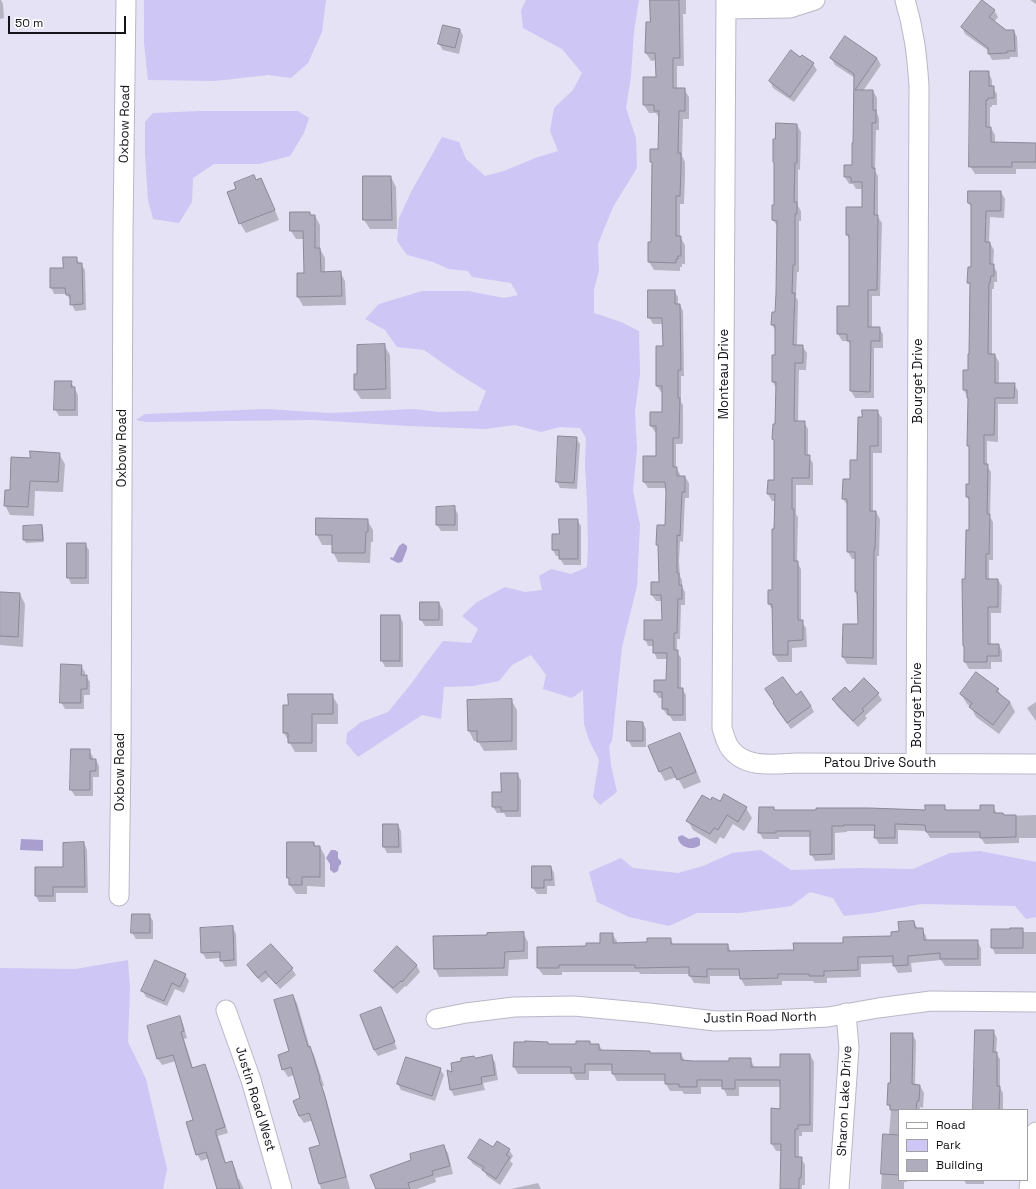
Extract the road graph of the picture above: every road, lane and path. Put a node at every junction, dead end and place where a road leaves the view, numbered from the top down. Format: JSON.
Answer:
{"nodes":[{"id":1,"x":126,"y":0,"type":"edge"},
{"id":2,"x":814,"y":0,"type":"edge"},
{"id":3,"x":905,"y":0,"type":"edge"},
{"id":4,"x":726,"y":5,"type":"edge"},
{"id":5,"x":729,"y":747,"type":"joint"},
{"id":6,"x":916,"y":763,"type":"junction"},
{"id":7,"x":1036,"y":764,"type":"edge"},
{"id":8,"x":119,"y":896,"type":"dead end"},
{"id":9,"x":1036,"y":1002,"type":"edge"},
{"id":10,"x":226,"y":1010,"type":"dead end"},
{"id":11,"x":846,"y":1013,"type":"junction"},
{"id":12,"x":436,"y":1019,"type":"dead end"},
{"id":13,"x":1036,"y":1132,"type":"edge"},
{"id":14,"x":282,"y":1189,"type":"edge"},
{"id":15,"x":839,"y":1189,"type":"edge"},
{"id":16,"x":1029,"y":1189,"type":"edge"}],
"edges":[{"from":1,"to":8,"type":"street","name":"Oxbow Road"},
{"from":2,"to":4,"type":"street"},
{"from":3,"to":6,"type":"street","name":"Bourget Drive"},
{"from":4,"to":5,"type":"street","name":"Monteau Drive"},
{"from":5,"to":6,"type":"street","name":"Patou Drive South"},
{"from":6,"to":7,"type":"street","name":"Patou Drive South"},
{"from":9,"to":11,"type":"street","name":"Justin Road North"},
{"from":10,"to":14,"type":"street","name":"Justin Road West"},
{"from":11,"to":12,"type":"street","name":"Justin Road North"},
{"from":11,"to":15,"type":"street","name":"Sharon Lake Drive"},
{"from":13,"to":16,"type":"street"}]}
